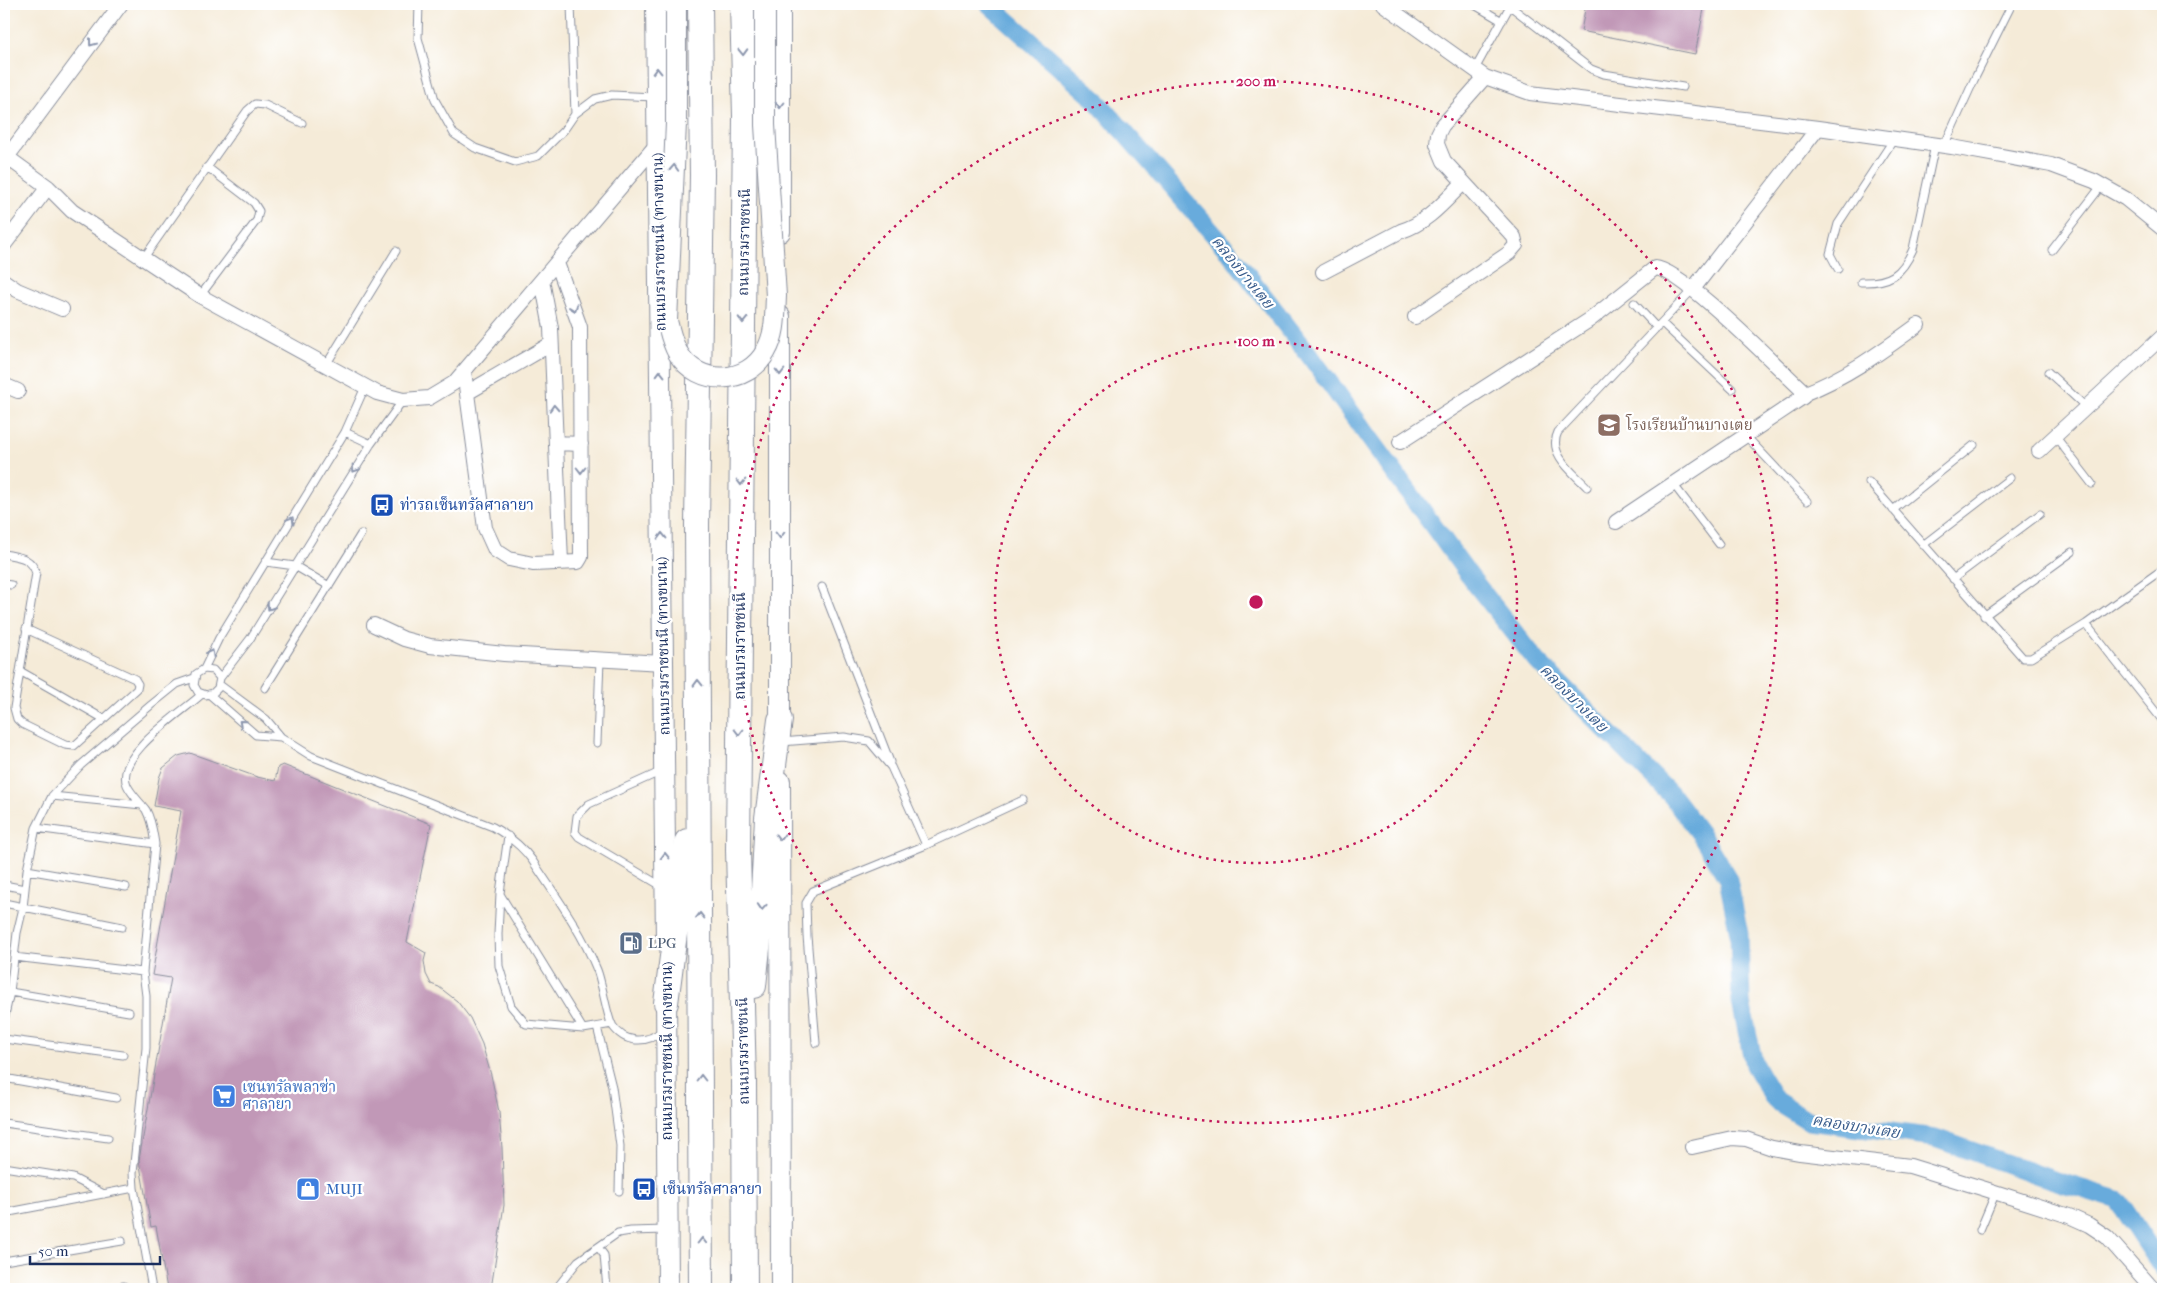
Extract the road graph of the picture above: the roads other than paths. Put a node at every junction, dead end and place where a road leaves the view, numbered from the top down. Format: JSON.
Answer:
{"nodes":[{"id":1,"x":121,"y":4,"type":"edge"},
{"id":2,"x":419,"y":4,"type":"edge"},
{"id":3,"x":571,"y":4,"type":"edge"},
{"id":4,"x":656,"y":4,"type":"edge"},
{"id":5,"x":676,"y":4,"type":"edge"},
{"id":6,"x":700,"y":4,"type":"edge"},
{"id":7,"x":742,"y":4,"type":"edge"},
{"id":8,"x":765,"y":4,"type":"edge"},
{"id":9,"x":780,"y":4,"type":"edge"},
{"id":10,"x":1383,"y":4,"type":"edge"},
{"id":11,"x":1474,"y":4,"type":"edge"},
{"id":12,"x":2012,"y":4,"type":"edge"},
{"id":13,"x":1511,"y":5,"type":"edge"},
{"id":14,"x":1502,"y":21,"type":"junction"},
{"id":15,"x":1480,"y":73,"type":"junction"},
{"id":16,"x":1683,"y":87,"type":"dead end"},
{"id":17,"x":657,"y":97,"type":"junction"},
{"id":18,"x":575,"y":114,"type":"junction"},
{"id":19,"x":302,"y":123,"type":"dead end"},
{"id":20,"x":1818,"y":128,"type":"junction"},
{"id":21,"x":1894,"y":139,"type":"junction"},
{"id":22,"x":658,"y":144,"type":"junction"},
{"id":23,"x":1939,"y":146,"type":"junction"},
{"id":24,"x":5,"y":156,"type":"edge"},
{"id":25,"x":207,"y":167,"type":"junction"},
{"id":26,"x":1463,"y":183,"type":"junction"},
{"id":27,"x":2102,"y":185,"type":"junction"},
{"id":28,"x":48,"y":187,"type":"junction"},
{"id":29,"x":2163,"y":229,"type":"edge"},
{"id":30,"x":4,"y":246,"type":"edge"},
{"id":31,"x":2052,"y":250,"type":"dead end"},
{"id":32,"x":396,"y":251,"type":"dead end"},
{"id":33,"x":142,"y":260,"type":"junction"},
{"id":34,"x":557,"y":263,"type":"junction"},
{"id":35,"x":1838,"y":269,"type":"dead end"},
{"id":36,"x":1323,"y":272,"type":"dead end"},
{"id":37,"x":542,"y":280,"type":"junction"},
{"id":38,"x":4,"y":281,"type":"edge"},
{"id":39,"x":1861,"y":282,"type":"dead end"},
{"id":40,"x":1693,"y":288,"type":"junction"},
{"id":41,"x":200,"y":296,"type":"junction"},
{"id":42,"x":1634,"y":303,"type":"dead end"},
{"id":43,"x":62,"y":309,"type":"dead end"},
{"id":44,"x":1415,"y":317,"type":"dead end"},
{"id":45,"x":1918,"y":324,"type":"dead end"},
{"id":46,"x":1660,"y":325,"type":"junction"},
{"id":47,"x":2163,"y":336,"type":"edge"},
{"id":48,"x":551,"y":344,"type":"junction"},
{"id":49,"x":326,"y":365,"type":"junction"},
{"id":50,"x":464,"y":371,"type":"junction"},
{"id":51,"x":2048,"y":372,"type":"dead end"},
{"id":52,"x":4,"y":385,"type":"edge"},
{"id":53,"x":366,"y":387,"type":"junction"},
{"id":54,"x":1732,"y":389,"type":"dead end"},
{"id":55,"x":18,"y":391,"type":"dead end"},
{"id":56,"x":467,"y":393,"type":"junction"},
{"id":57,"x":1803,"y":394,"type":"junction"},
{"id":58,"x":402,"y":400,"type":"junction"},
{"id":59,"x":2086,"y":407,"type":"junction"},
{"id":60,"x":346,"y":432,"type":"junction"},
{"id":61,"x":1746,"y":436,"type":"junction"},
{"id":62,"x":2055,"y":436,"type":"junction"},
{"id":63,"x":1400,"y":442,"type":"dead end"},
{"id":64,"x":556,"y":443,"type":"junction"},
{"id":65,"x":371,"y":444,"type":"junction"},
{"id":66,"x":581,"y":444,"type":"junction"},
{"id":67,"x":1974,"y":445,"type":"dead end"},
{"id":68,"x":2039,"y":451,"type":"dead end"},
{"id":69,"x":2010,"y":478,"type":"dead end"},
{"id":70,"x":1869,"y":482,"type":"dead end"},
{"id":71,"x":2092,"y":484,"type":"dead end"},
{"id":72,"x":1674,"y":485,"type":"junction"},
{"id":73,"x":1587,"y":487,"type":"dead end"},
{"id":74,"x":1807,"y":501,"type":"dead end"},
{"id":75,"x":1893,"y":510,"type":"junction"},
{"id":76,"x":2040,"y":514,"type":"dead end"},
{"id":77,"x":1616,"y":522,"type":"dead end"},
{"id":78,"x":361,"y":534,"type":"dead end"},
{"id":79,"x":1719,"y":544,"type":"dead end"},
{"id":80,"x":1923,"y":545,"type":"junction"},
{"id":81,"x":2072,"y":552,"type":"dead end"},
{"id":82,"x":4,"y":554,"type":"edge"},
{"id":83,"x":266,"y":562,"type":"junction"},
{"id":84,"x":561,"y":562,"type":"junction"},
{"id":85,"x":295,"y":566,"type":"junction"},
{"id":86,"x":2163,"y":569,"type":"edge"},
{"id":87,"x":1953,"y":579,"type":"junction"},
{"id":88,"x":328,"y":586,"type":"junction"},
{"id":89,"x":822,"y":588,"type":"dead end"},
{"id":90,"x":1984,"y":616,"type":"junction"},
{"id":91,"x":2086,"y":624,"type":"junction"},
{"id":92,"x":374,"y":625,"type":"dead end"},
{"id":93,"x":26,"y":629,"type":"junction"},
{"id":94,"x":600,"y":660,"type":"junction"},
{"id":95,"x":663,"y":663,"type":"junction"},
{"id":96,"x":204,"y":669,"type":"junction"},
{"id":97,"x":20,"y":670,"type":"junction"},
{"id":98,"x":194,"y":678,"type":"junction"},
{"id":99,"x":220,"y":681,"type":"junction"},
{"id":100,"x":265,"y":688,"type":"dead end"},
{"id":101,"x":206,"y":694,"type":"junction"},
{"id":102,"x":104,"y":719,"type":"junction"},
{"id":103,"x":2163,"y":721,"type":"edge"},
{"id":104,"x":780,"y":731,"type":"junction"},
{"id":105,"x":281,"y":738,"type":"junction"},
{"id":106,"x":597,"y":743,"type":"dead end"},
{"id":107,"x":699,"y":758,"type":"junction"},
{"id":108,"x":664,"y":771,"type":"junction"},
{"id":109,"x":894,"y":772,"type":"junction"},
{"id":110,"x":52,"y":796,"type":"junction"},
{"id":111,"x":1023,"y":800,"type":"dead end"},
{"id":112,"x":142,"y":805,"type":"junction"},
{"id":113,"x":36,"y":828,"type":"junction"},
{"id":114,"x":508,"y":836,"type":"junction"},
{"id":115,"x":155,"y":844,"type":"junction"},
{"id":116,"x":926,"y":845,"type":"junction"},
{"id":117,"x":27,"y":870,"type":"junction"},
{"id":118,"x":4,"y":885,"type":"edge"},
{"id":119,"x":126,"y":887,"type":"dead end"},
{"id":120,"x":665,"y":888,"type":"junction"},
{"id":121,"x":25,"y":889,"type":"junction"},
{"id":122,"x":500,"y":894,"type":"junction"},
{"id":123,"x":4,"y":903,"type":"edge"},
{"id":124,"x":23,"y":908,"type":"junction"},
{"id":125,"x":122,"y":926,"type":"dead end"},
{"id":126,"x":14,"y":956,"type":"junction"},
{"id":127,"x":143,"y":972,"type":"junction"},
{"id":128,"x":10,"y":992,"type":"junction"},
{"id":129,"x":666,"y":1003,"type":"junction"},
{"id":130,"x":129,"y":1012,"type":"dead end"},
{"id":131,"x":4,"y":1020,"type":"edge"},
{"id":132,"x":612,"y":1024,"type":"junction"},
{"id":133,"x":597,"y":1027,"type":"junction"},
{"id":134,"x":667,"y":1027,"type":"junction"},
{"id":135,"x":583,"y":1029,"type":"junction"},
{"id":136,"x":4,"y":1039,"type":"edge"},
{"id":137,"x":816,"y":1043,"type":"dead end"},
{"id":138,"x":123,"y":1055,"type":"dead end"},
{"id":139,"x":4,"y":1078,"type":"edge"},
{"id":140,"x":744,"y":1082,"type":"junction"},
{"id":141,"x":116,"y":1098,"type":"dead end"},
{"id":142,"x":4,"y":1124,"type":"edge"},
{"id":143,"x":108,"y":1138,"type":"dead end"},
{"id":144,"x":1692,"y":1147,"type":"dead end"},
{"id":145,"x":4,"y":1166,"type":"edge"},
{"id":146,"x":134,"y":1188,"type":"junction"},
{"id":147,"x":619,"y":1191,"type":"dead end"},
{"id":148,"x":1996,"y":1192,"type":"junction"},
{"id":149,"x":104,"y":1194,"type":"junction"},
{"id":150,"x":4,"y":1213,"type":"edge"},
{"id":151,"x":668,"y":1230,"type":"junction"},
{"id":152,"x":1980,"y":1230,"type":"dead end"},
{"id":153,"x":122,"y":1242,"type":"dead end"},
{"id":154,"x":598,"y":1247,"type":"junction"},
{"id":155,"x":4,"y":1261,"type":"edge"},
{"id":156,"x":124,"y":1286,"type":"dead end"},
{"id":157,"x":2159,"y":1287,"type":"edge"},
{"id":158,"x":103,"y":1289,"type":"edge"},
{"id":159,"x":152,"y":1289,"type":"edge"},
{"id":160,"x":556,"y":1289,"type":"edge"},
{"id":161,"x":607,"y":1289,"type":"edge"},
{"id":162,"x":668,"y":1289,"type":"edge"},
{"id":163,"x":702,"y":1289,"type":"edge"},
{"id":164,"x":745,"y":1289,"type":"edge"},
{"id":165,"x":780,"y":1289,"type":"edge"}],
"edges":[{"from":1,"to":24,"type":"street","one_way":true},
{"from":2,"to":18,"type":"lane"},
{"from":3,"to":18,"type":"lane"},
{"from":17,"to":4,"type":"main road","name":"ถนนบรมราชชนนี (ทางขนาน)","one_way":true},
{"from":8,"to":5,"type":"main road","one_way":true,"bridge":true},
{"from":107,"to":6,"type":"highway","one_way":true},
{"from":7,"to":140,"type":"highway","name":"ถนนบรมราชชนนี","one_way":true},
{"from":9,"to":104,"type":"main road","one_way":true},
{"from":10,"to":15,"type":"street"},
{"from":11,"to":14,"type":"lane"},
{"from":12,"to":23,"type":"lane"},
{"from":13,"to":14,"type":"lane"},
{"from":13,"to":16,"type":"lane"},
{"from":14,"to":15,"type":"lane"},
{"from":15,"to":20,"type":"street"},
{"from":15,"to":26,"type":"street"},
{"from":17,"to":18,"type":"lane"},
{"from":17,"to":22,"type":"main road","name":"ถนนบรมราชชนนี (ทางขนาน)"},
{"from":19,"to":25,"type":"lane"},
{"from":20,"to":21,"type":"street"},
{"from":20,"to":40,"type":"street"},
{"from":21,"to":23,"type":"street"},
{"from":21,"to":35,"type":"lane"},
{"from":22,"to":34,"type":"street"},
{"from":95,"to":22,"type":"main road","name":"ถนนบรมราชชนนี (ทางขนาน)","one_way":true},
{"from":23,"to":27,"type":"street"},
{"from":23,"to":39,"type":"lane"},
{"from":24,"to":28,"type":"street"},
{"from":25,"to":33,"type":"lane"},
{"from":25,"to":41,"type":"lane"},
{"from":26,"to":36,"type":"street"},
{"from":26,"to":44,"type":"street"},
{"from":27,"to":29,"type":"street"},
{"from":27,"to":31,"type":"lane"},
{"from":28,"to":30,"type":"street"},
{"from":28,"to":33,"type":"street"},
{"from":32,"to":49,"type":"lane"},
{"from":33,"to":41,"type":"street"},
{"from":34,"to":37,"type":"street"},
{"from":34,"to":66,"type":"street","one_way":true},
{"from":37,"to":48,"type":"street"},
{"from":37,"to":50,"type":"street"},
{"from":38,"to":43,"type":"street"},
{"from":40,"to":46,"type":"lane"},
{"from":40,"to":57,"type":"street"},
{"from":40,"to":63,"type":"street"},
{"from":41,"to":49,"type":"street"},
{"from":42,"to":46,"type":"lane"},
{"from":45,"to":57,"type":"street"},
{"from":46,"to":54,"type":"lane"},
{"from":46,"to":73,"type":"lane"},
{"from":47,"to":59,"type":"street"},
{"from":48,"to":56,"type":"street"},
{"from":64,"to":48,"type":"street","one_way":true},
{"from":49,"to":53,"type":"street"},
{"from":50,"to":56,"type":"street"},
{"from":50,"to":58,"type":"street"},
{"from":51,"to":59,"type":"lane"},
{"from":52,"to":55,"type":"street"},
{"from":53,"to":58,"type":"street"},
{"from":53,"to":60,"type":"lane"},
{"from":56,"to":84,"type":"street"},
{"from":57,"to":61,"type":"street"},
{"from":58,"to":65,"type":"lane"},
{"from":59,"to":62,"type":"street"},
{"from":60,"to":65,"type":"lane"},
{"from":83,"to":60,"type":"lane","one_way":true},
{"from":61,"to":72,"type":"street"},
{"from":61,"to":74,"type":"lane"},
{"from":62,"to":68,"type":"street"},
{"from":62,"to":71,"type":"lane"},
{"from":64,"to":66,"type":"street"},
{"from":64,"to":84,"type":"street"},
{"from":65,"to":85,"type":"lane","one_way":true},
{"from":66,"to":84,"type":"street","one_way":true},
{"from":67,"to":75,"type":"lane"},
{"from":69,"to":80,"type":"lane"},
{"from":70,"to":75,"type":"lane"},
{"from":72,"to":77,"type":"street"},
{"from":72,"to":79,"type":"lane"},
{"from":75,"to":80,"type":"lane"},
{"from":76,"to":87,"type":"lane"},
{"from":78,"to":88,"type":"lane"},
{"from":80,"to":87,"type":"lane"},
{"from":81,"to":90,"type":"lane"},
{"from":82,"to":93,"type":"lane"},
{"from":83,"to":85,"type":"lane"},
{"from":96,"to":83,"type":"lane","one_way":true},
{"from":85,"to":88,"type":"lane"},
{"from":85,"to":99,"type":"lane","one_way":true},
{"from":86,"to":91,"type":"lane"},
{"from":87,"to":90,"type":"lane"},
{"from":88,"to":100,"type":"lane"},
{"from":89,"to":109,"type":"lane"},
{"from":90,"to":91,"type":"lane"},
{"from":91,"to":103,"type":"lane"},
{"from":92,"to":94,"type":"street"},
{"from":93,"to":97,"type":"lane"},
{"from":93,"to":102,"type":"lane"},
{"from":94,"to":95,"type":"street"},
{"from":94,"to":106,"type":"lane"},
{"from":95,"to":108,"type":"main road","name":"ถนนบรมราชชนนี (ทางขนาน)"},
{"from":96,"to":98,"type":"lane"},
{"from":96,"to":99,"type":"lane"},
{"from":97,"to":102,"type":"lane"},
{"from":97,"to":102,"type":"lane"},
{"from":98,"to":101,"type":"lane"},
{"from":98,"to":110,"type":"lane"},
{"from":99,"to":101,"type":"lane"},
{"from":99,"to":105,"type":"lane"},
{"from":105,"to":101,"type":"lane","one_way":true},
{"from":101,"to":112,"type":"lane"},
{"from":104,"to":109,"type":"lane"},
{"from":104,"to":140,"type":"highway","one_way":true},
{"from":104,"to":165,"type":"main road","one_way":true},
{"from":105,"to":114,"type":"lane"},
{"from":107,"to":129,"type":"highway"},
{"from":163,"to":107,"type":"highway","one_way":true},
{"from":120,"to":108,"type":"main road","name":"ถนนบรมราชชนนี (ทางขนาน)","one_way":true},
{"from":108,"to":120,"type":"lane"},
{"from":109,"to":116,"type":"lane"},
{"from":110,"to":112,"type":"lane"},
{"from":110,"to":113,"type":"lane"},
{"from":111,"to":116,"type":"lane"},
{"from":112,"to":115,"type":"lane"},
{"from":113,"to":115,"type":"lane"},
{"from":113,"to":117,"type":"lane"},
{"from":114,"to":122,"type":"lane"},
{"from":114,"to":132,"type":"lane"},
{"from":115,"to":127,"type":"lane"},
{"from":116,"to":137,"type":"lane"},
{"from":117,"to":119,"type":"lane"},
{"from":117,"to":121,"type":"lane"},
{"from":118,"to":121,"type":"lane"},
{"from":120,"to":129,"type":"main road","name":"ถนนบรมราชชนนี (ทางขนาน)"},
{"from":121,"to":124,"type":"lane"},
{"from":122,"to":135,"type":"lane"},
{"from":122,"to":135,"type":"lane"},
{"from":123,"to":124,"type":"lane"},
{"from":124,"to":125,"type":"lane"},
{"from":124,"to":126,"type":"lane"},
{"from":126,"to":127,"type":"lane"},
{"from":126,"to":128,"type":"lane"},
{"from":127,"to":146,"type":"lane"},
{"from":128,"to":130,"type":"lane"},
{"from":128,"to":131,"type":"lane"},
{"from":129,"to":134,"type":"main road","name":"ถนนบรมราชชนนี (ทางขนาน)"},
{"from":132,"to":133,"type":"lane"},
{"from":132,"to":134,"type":"lane"},
{"from":133,"to":135,"type":"lane"},
{"from":133,"to":147,"type":"lane"},
{"from":134,"to":151,"type":"main road","name":"ถนนบรมราชชนนี (ทางขนาน)"},
{"from":136,"to":138,"type":"lane"},
{"from":139,"to":141,"type":"lane"},
{"from":140,"to":164,"type":"highway","name":"ถนนบรมราชชนนี"},
{"from":142,"to":143,"type":"lane"},
{"from":144,"to":148,"type":"street"},
{"from":145,"to":149,"type":"lane"},
{"from":146,"to":149,"type":"lane"},
{"from":146,"to":159,"type":"lane"},
{"from":148,"to":152,"type":"lane"},
{"from":148,"to":157,"type":"street"},
{"from":149,"to":150,"type":"lane"},
{"from":151,"to":154,"type":"lane"},
{"from":151,"to":162,"type":"main road","name":"ถนนบรมราชชนนี (ทางขนาน)"},
{"from":153,"to":155,"type":"lane"},
{"from":154,"to":160,"type":"lane"},
{"from":154,"to":161,"type":"lane"},
{"from":156,"to":158,"type":"lane"}]}
